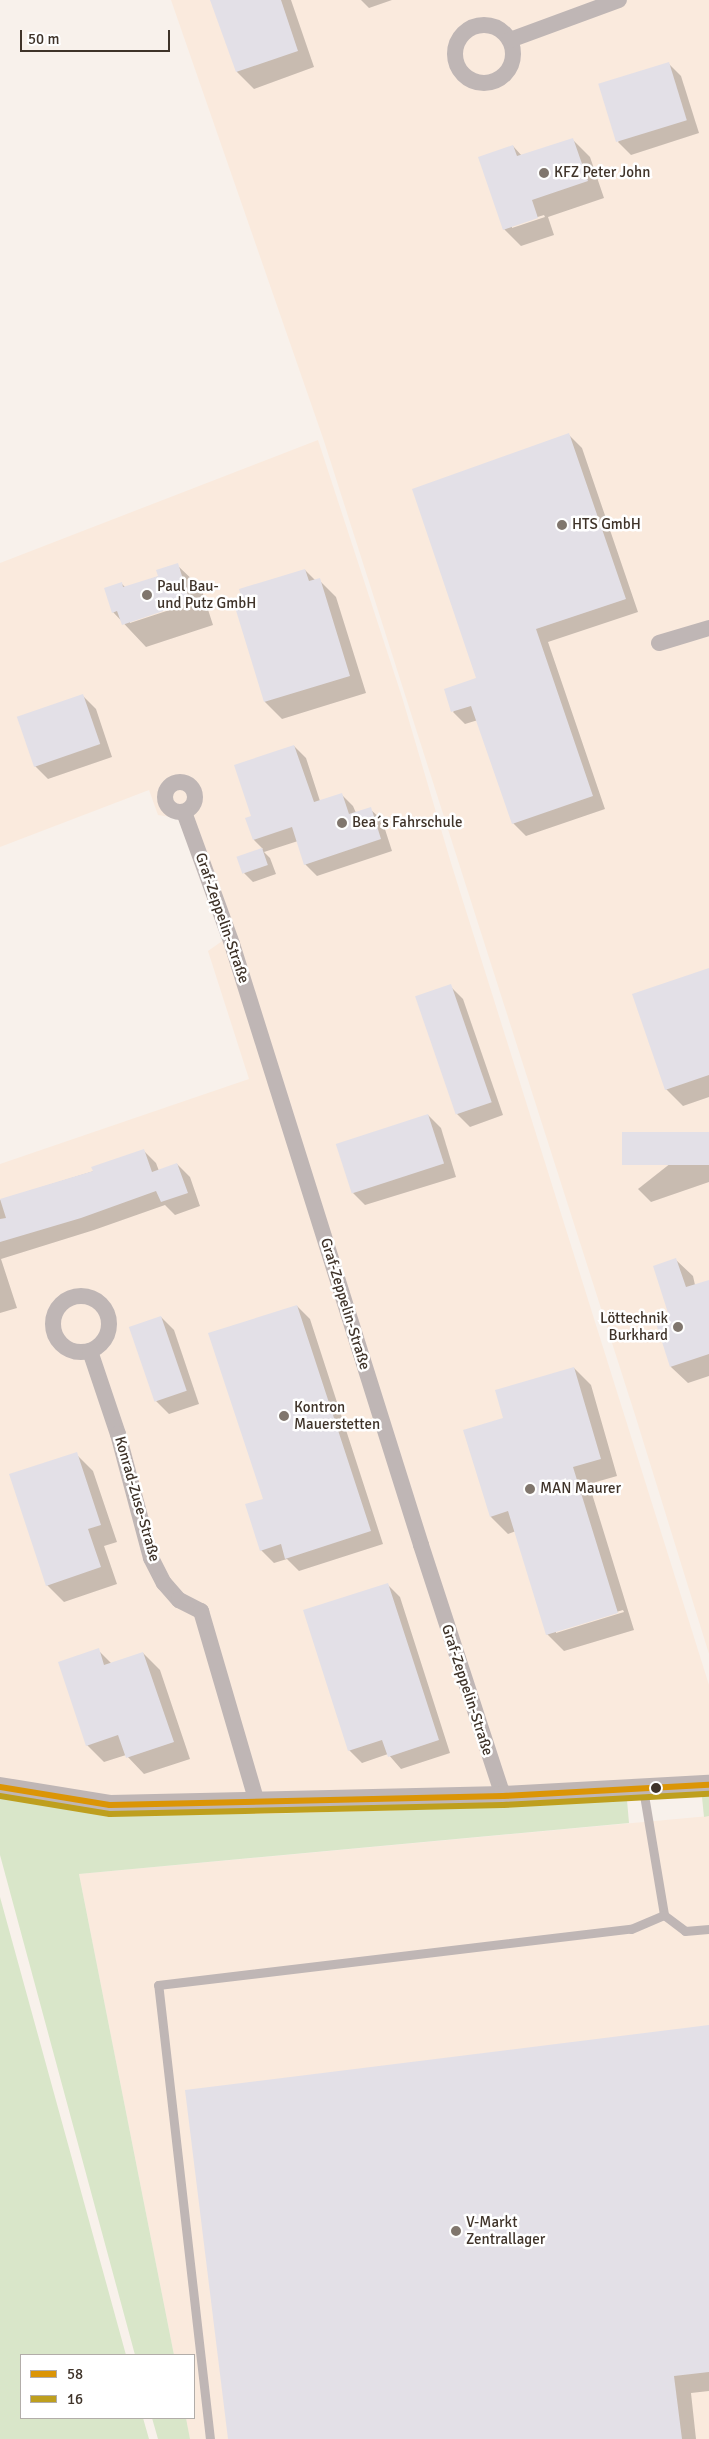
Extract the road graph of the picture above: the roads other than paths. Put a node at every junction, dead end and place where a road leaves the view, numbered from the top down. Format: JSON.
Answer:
{"nodes":[{"id":1,"x":620,"y":0,"type":"edge"},
{"id":2,"x":510,"y":40,"type":"dead end"},
{"id":3,"x":709,"y":628,"type":"edge"},
{"id":4,"x":659,"y":643,"type":"dead end"},
{"id":5,"x":184,"y":812,"type":"dead end"},
{"id":6,"x":90,"y":1351,"type":"dead end"},
{"id":7,"x":709,"y":1785,"type":"edge"},
{"id":8,"x":0,"y":1787,"type":"edge"},
{"id":9,"x":643,"y":1789,"type":"junction"},
{"id":10,"x":503,"y":1796,"type":"junction"},
{"id":11,"x":257,"y":1803,"type":"junction"},
{"id":12,"x":664,"y":1915,"type":"junction"},
{"id":13,"x":709,"y":1929,"type":"edge"},
{"id":14,"x":210,"y":2439,"type":"edge"}],
"edges":[{"from":1,"to":2,"type":"street"},
{"from":3,"to":4,"type":"street"},
{"from":5,"to":10,"type":"street","name":"Graf-Zeppelin-Straße"},
{"from":6,"to":11,"type":"street","name":"Konrad-Zuse-Straße"},
{"from":7,"to":9,"type":"street"},
{"from":8,"to":11,"type":"street"},
{"from":9,"to":10,"type":"street"},
{"from":9,"to":12,"type":"lane"},
{"from":10,"to":11,"type":"street"},
{"from":12,"to":13,"type":"lane"},
{"from":12,"to":14,"type":"lane"}]}
